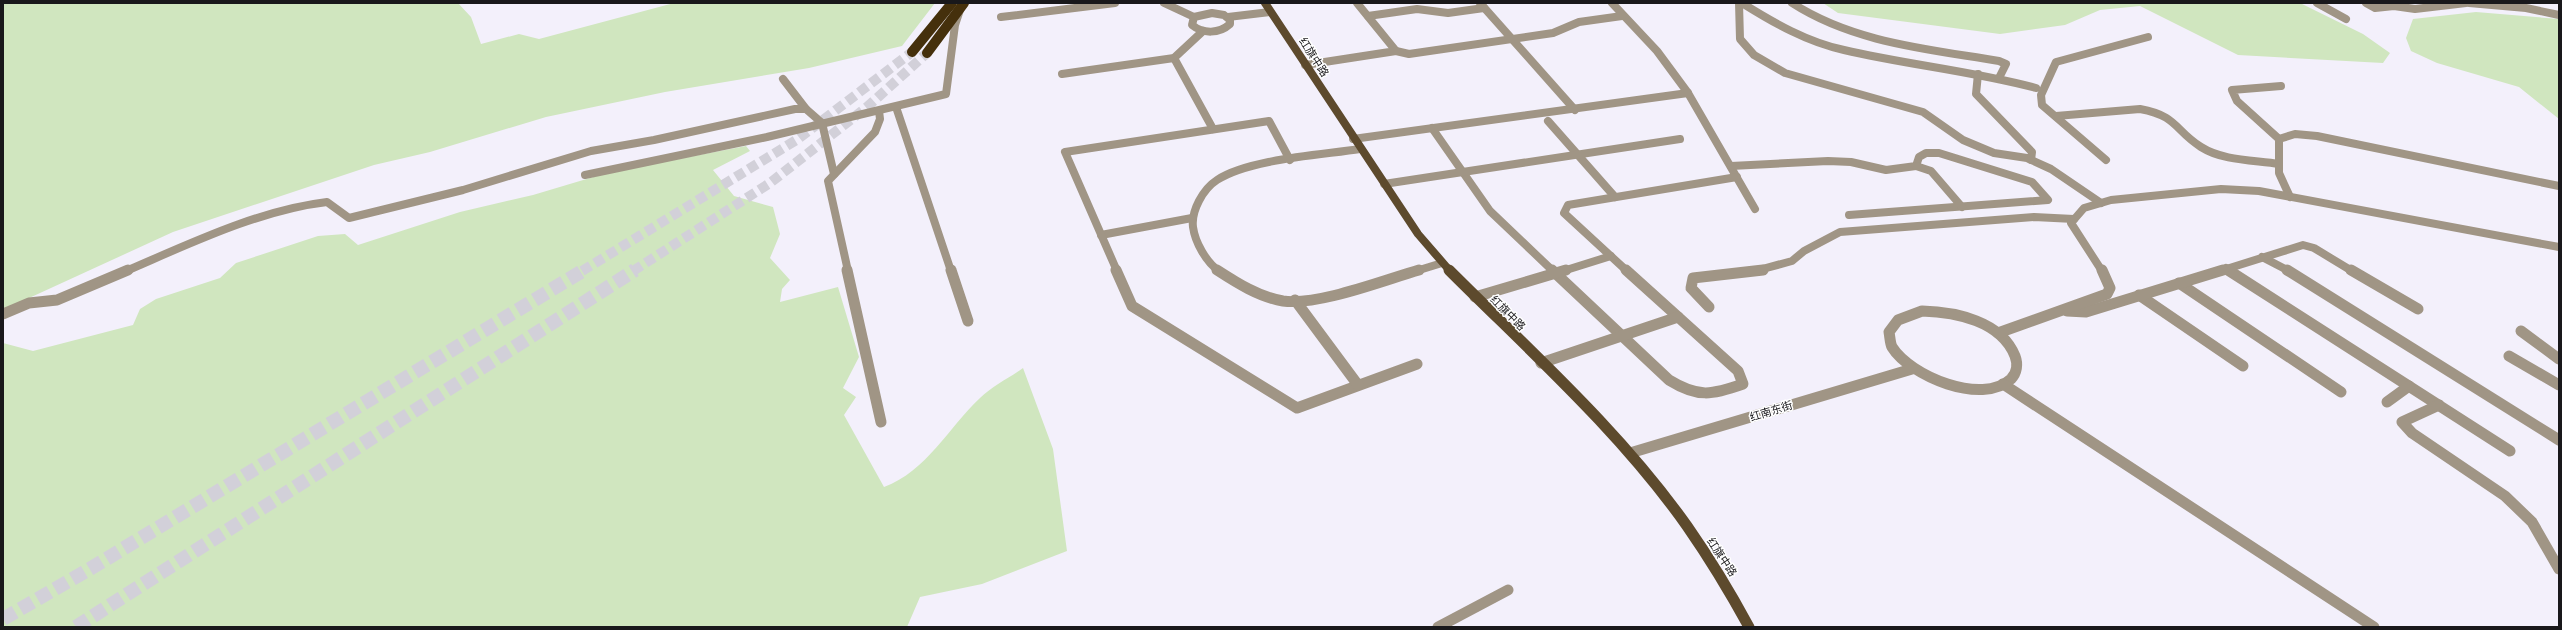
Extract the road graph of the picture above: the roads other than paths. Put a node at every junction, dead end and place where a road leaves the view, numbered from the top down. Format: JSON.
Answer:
{"nodes":[{"id":1,"x":952,"y":3,"type":"edge"},
{"id":2,"x":963,"y":3,"type":"edge"},
{"id":3,"x":1115,"y":3,"type":"edge"},
{"id":4,"x":1164,"y":3,"type":"edge"},
{"id":5,"x":1265,"y":3,"type":"edge"},
{"id":6,"x":1357,"y":3,"type":"edge"},
{"id":7,"x":1612,"y":3,"type":"edge"},
{"id":8,"x":1740,"y":3,"type":"edge"},
{"id":9,"x":1792,"y":3,"type":"edge"},
{"id":10,"x":2317,"y":3,"type":"edge"},
{"id":11,"x":2366,"y":3,"type":"edge"},
{"id":12,"x":2466,"y":3,"type":"edge"},
{"id":13,"x":2469,"y":3,"type":"edge"},
{"id":14,"x":1482,"y":6,"type":"edge"},
{"id":15,"x":2524,"y":6,"type":"edge"},
{"id":16,"x":1270,"y":12,"type":"junction"},
{"id":17,"x":2559,"y":15,"type":"edge"},
{"id":18,"x":1368,"y":16,"type":"junction"},
{"id":19,"x":1622,"y":16,"type":"junction"},
{"id":20,"x":1001,"y":17,"type":"dead end"},
{"id":21,"x":1194,"y":17,"type":"junction"},
{"id":22,"x":1228,"y":17,"type":"junction"},
{"id":23,"x":2346,"y":19,"type":"dead end"},
{"id":24,"x":1203,"y":31,"type":"junction"},
{"id":25,"x":2148,"y":37,"type":"dead end"},
{"id":26,"x":1512,"y":39,"type":"junction"},
{"id":27,"x":1396,"y":50,"type":"junction"},
{"id":28,"x":912,"y":52,"type":"tunnel mouth"},
{"id":29,"x":927,"y":52,"type":"tunnel mouth"},
{"id":30,"x":1174,"y":58,"type":"junction"},
{"id":31,"x":1305,"y":65,"type":"junction"},
{"id":32,"x":1062,"y":74,"type":"dead end"},
{"id":33,"x":1978,"y":74,"type":"junction"},
{"id":34,"x":1999,"y":78,"type":"junction"},
{"id":35,"x":783,"y":79,"type":"dead end"},
{"id":36,"x":2281,"y":86,"type":"dead end"},
{"id":37,"x":2036,"y":88,"type":"dead end"},
{"id":38,"x":1688,"y":94,"type":"junction"},
{"id":39,"x":896,"y":107,"type":"junction"},
{"id":40,"x":806,"y":109,"type":"junction"},
{"id":41,"x":1575,"y":110,"type":"junction"},
{"id":42,"x":879,"y":111,"type":"junction"},
{"id":43,"x":2056,"y":116,"type":"junction"},
{"id":44,"x":1548,"y":121,"type":"dead end"},
{"id":45,"x":822,"y":123,"type":"junction"},
{"id":46,"x":1432,"y":128,"type":"junction"},
{"id":47,"x":1213,"y":129,"type":"junction"},
{"id":48,"x":1354,"y":139,"type":"junction"},
{"id":49,"x":1680,"y":139,"type":"dead end"},
{"id":50,"x":2279,"y":139,"type":"junction"},
{"id":51,"x":1360,"y":149,"type":"junction"},
{"id":52,"x":1578,"y":155,"type":"junction"},
{"id":53,"x":1290,"y":160,"type":"junction"},
{"id":54,"x":2031,"y":160,"type":"junction"},
{"id":55,"x":2106,"y":160,"type":"dead end"},
{"id":56,"x":2279,"y":164,"type":"junction"},
{"id":57,"x":1730,"y":166,"type":"junction"},
{"id":58,"x":1916,"y":166,"type":"junction"},
{"id":59,"x":834,"y":174,"type":"junction"},
{"id":60,"x":1463,"y":174,"type":"junction"},
{"id":61,"x":585,"y":175,"type":"dead end"},
{"id":62,"x":1736,"y":177,"type":"junction"},
{"id":63,"x":1384,"y":184,"type":"junction"},
{"id":64,"x":2559,"y":186,"type":"edge"},
{"id":65,"x":2290,"y":197,"type":"junction"},
{"id":66,"x":1615,"y":198,"type":"junction"},
{"id":67,"x":2101,"y":203,"type":"junction"},
{"id":68,"x":1962,"y":207,"type":"junction"},
{"id":69,"x":1755,"y":208,"type":"dead end"},
{"id":70,"x":1849,"y":215,"type":"dead end"},
{"id":71,"x":1192,"y":218,"type":"junction"},
{"id":72,"x":2074,"y":219,"type":"junction"},
{"id":73,"x":1101,"y":235,"type":"junction"},
{"id":74,"x":2559,"y":247,"type":"edge"},
{"id":75,"x":1611,"y":256,"type":"junction"},
{"id":76,"x":2262,"y":257,"type":"junction"},
{"id":77,"x":1442,"y":263,"type":"junction"},
{"id":78,"x":2226,"y":268,"type":"junction"},
{"id":79,"x":1555,"y":273,"type":"junction"},
{"id":80,"x":2179,"y":283,"type":"junction"},
{"id":81,"x":2139,"y":295,"type":"junction"},
{"id":82,"x":1475,"y":297,"type":"junction"},
{"id":83,"x":1295,"y":300,"type":"junction"},
{"id":84,"x":1709,"y":307,"type":"dead end"},
{"id":85,"x":2418,"y":309,"type":"dead end"},
{"id":86,"x":2061,"y":310,"type":"junction"},
{"id":87,"x":3,"y":314,"type":"edge"},
{"id":88,"x":1678,"y":317,"type":"junction"},
{"id":89,"x":968,"y":321,"type":"dead end"},
{"id":90,"x":2520,"y":331,"type":"dead end"},
{"id":91,"x":1998,"y":333,"type":"junction"},
{"id":92,"x":1621,"y":335,"type":"junction"},
{"id":93,"x":2509,"y":356,"type":"dead end"},
{"id":94,"x":2559,"y":359,"type":"edge"},
{"id":95,"x":1541,"y":363,"type":"junction"},
{"id":96,"x":1417,"y":364,"type":"dead end"},
{"id":97,"x":2243,"y":366,"type":"dead end"},
{"id":98,"x":1912,"y":369,"type":"junction"},
{"id":99,"x":2003,"y":384,"type":"junction"},
{"id":100,"x":1358,"y":385,"type":"junction"},
{"id":101,"x":2559,"y":385,"type":"edge"},
{"id":102,"x":2409,"y":386,"type":"junction"},
{"id":103,"x":2341,"y":392,"type":"dead end"},
{"id":104,"x":2387,"y":402,"type":"dead end"},
{"id":105,"x":2439,"y":405,"type":"junction"},
{"id":106,"x":882,"y":422,"type":"dead end"},
{"id":107,"x":2559,"y":440,"type":"edge"},
{"id":108,"x":2510,"y":451,"type":"dead end"},
{"id":109,"x":1630,"y":453,"type":"junction"},
{"id":110,"x":2559,"y":569,"type":"edge"},
{"id":111,"x":1508,"y":590,"type":"dead end"},
{"id":112,"x":1438,"y":627,"type":"edge"},
{"id":113,"x":1749,"y":627,"type":"edge"},
{"id":114,"x":2374,"y":627,"type":"edge"}],
"edges":[{"from":1,"to":28,"type":"highway"},
{"from":2,"to":29,"type":"highway","bridge":true},
{"from":2,"to":39,"type":"street"},
{"from":3,"to":20,"type":"street"},
{"from":4,"to":21,"type":"street"},
{"from":5,"to":16,"type":"main road","name":"红旗中路"},
{"from":6,"to":18,"type":"street"},
{"from":7,"to":19,"type":"street"},
{"from":8,"to":33,"type":"street"},
{"from":8,"to":54,"type":"street"},
{"from":9,"to":34,"type":"street"},
{"from":10,"to":23,"type":"street"},
{"from":11,"to":12,"type":"street"},
{"from":13,"to":15,"type":"street"},
{"from":14,"to":18,"type":"street"},
{"from":14,"to":26,"type":"street"},
{"from":15,"to":17,"type":"street"},
{"from":16,"to":22,"type":"street"},
{"from":16,"to":31,"type":"main road","name":"红旗中路"},
{"from":18,"to":27,"type":"street"},
{"from":19,"to":26,"type":"street"},
{"from":19,"to":38,"type":"street"},
{"from":21,"to":22,"type":"street"},
{"from":21,"to":24,"type":"street"},
{"from":22,"to":24,"type":"street"},
{"from":24,"to":30,"type":"street"},
{"from":25,"to":43,"type":"street"},
{"from":26,"to":27,"type":"street"},
{"from":26,"to":41,"type":"street"},
{"from":27,"to":31,"type":"street"},
{"from":30,"to":32,"type":"street"},
{"from":30,"to":47,"type":"street"},
{"from":31,"to":48,"type":"main road","name":"红旗中路"},
{"from":33,"to":34,"type":"street"},
{"from":33,"to":54,"type":"street"},
{"from":34,"to":37,"type":"street"},
{"from":35,"to":40,"type":"street"},
{"from":36,"to":50,"type":"street"},
{"from":38,"to":41,"type":"street"},
{"from":38,"to":57,"type":"street"},
{"from":39,"to":42,"type":"street"},
{"from":39,"to":89,"type":"street"},
{"from":40,"to":45,"type":"street"},
{"from":40,"to":87,"type":"street"},
{"from":41,"to":46,"type":"street"},
{"from":42,"to":45,"type":"street"},
{"from":42,"to":59,"type":"street"},
{"from":43,"to":55,"type":"street"},
{"from":43,"to":56,"type":"street"},
{"from":44,"to":52,"type":"street"},
{"from":45,"to":59,"type":"street"},
{"from":45,"to":61,"type":"street"},
{"from":46,"to":48,"type":"street"},
{"from":46,"to":60,"type":"street"},
{"from":47,"to":53,"type":"street"},
{"from":47,"to":73,"type":"street"},
{"from":48,"to":51,"type":"main road","name":"红旗中路"},
{"from":49,"to":52,"type":"street"},
{"from":50,"to":56,"type":"street"},
{"from":50,"to":64,"type":"street"},
{"from":51,"to":53,"type":"street"},
{"from":51,"to":63,"type":"main road","name":"红旗中路"},
{"from":52,"to":60,"type":"street"},
{"from":52,"to":66,"type":"street"},
{"from":53,"to":71,"type":"street"},
{"from":54,"to":67,"type":"street"},
{"from":56,"to":65,"type":"street"},
{"from":57,"to":58,"type":"street"},
{"from":57,"to":62,"type":"street"},
{"from":58,"to":68,"type":"street"},
{"from":58,"to":68,"type":"street"},
{"from":59,"to":106,"type":"street"},
{"from":60,"to":63,"type":"street"},
{"from":60,"to":79,"type":"street"},
{"from":62,"to":66,"type":"street"},
{"from":62,"to":69,"type":"street"},
{"from":63,"to":77,"type":"main road","name":"红旗中路"},
{"from":65,"to":67,"type":"street"},
{"from":65,"to":74,"type":"street"},
{"from":66,"to":75,"type":"street"},
{"from":67,"to":72,"type":"street"},
{"from":68,"to":70,"type":"street"},
{"from":71,"to":73,"type":"street"},
{"from":71,"to":83,"type":"street"},
{"from":72,"to":84,"type":"street"},
{"from":72,"to":86,"type":"street"},
{"from":73,"to":100,"type":"street"},
{"from":75,"to":79,"type":"street"},
{"from":75,"to":88,"type":"street"},
{"from":76,"to":78,"type":"street"},
{"from":76,"to":85,"type":"street"},
{"from":76,"to":107,"type":"street"},
{"from":77,"to":82,"type":"main road","name":"红旗中路"},
{"from":77,"to":83,"type":"street"},
{"from":78,"to":80,"type":"street"},
{"from":78,"to":102,"type":"street"},
{"from":79,"to":82,"type":"street"},
{"from":79,"to":92,"type":"street"},
{"from":80,"to":81,"type":"street"},
{"from":80,"to":103,"type":"street"},
{"from":81,"to":86,"type":"street"},
{"from":81,"to":97,"type":"street"},
{"from":82,"to":95,"type":"main road","name":"红旗中路"},
{"from":83,"to":100,"type":"street"},
{"from":86,"to":91,"type":"street"},
{"from":88,"to":92,"type":"street"},
{"from":88,"to":92,"type":"street"},
{"from":90,"to":94,"type":"street"},
{"from":91,"to":98,"type":"street"},
{"from":91,"to":99,"type":"street"},
{"from":92,"to":95,"type":"street"},
{"from":93,"to":101,"type":"street"},
{"from":95,"to":109,"type":"main road","name":"红旗中路"},
{"from":96,"to":100,"type":"street"},
{"from":98,"to":99,"type":"street"},
{"from":98,"to":109,"type":"street","name":"红南东街"},
{"from":99,"to":114,"type":"street"},
{"from":102,"to":104,"type":"street"},
{"from":102,"to":105,"type":"street"},
{"from":105,"to":108,"type":"street"},
{"from":105,"to":110,"type":"street"},
{"from":109,"to":113,"type":"main road","name":"红旗中路"},
{"from":111,"to":112,"type":"street"}]}
